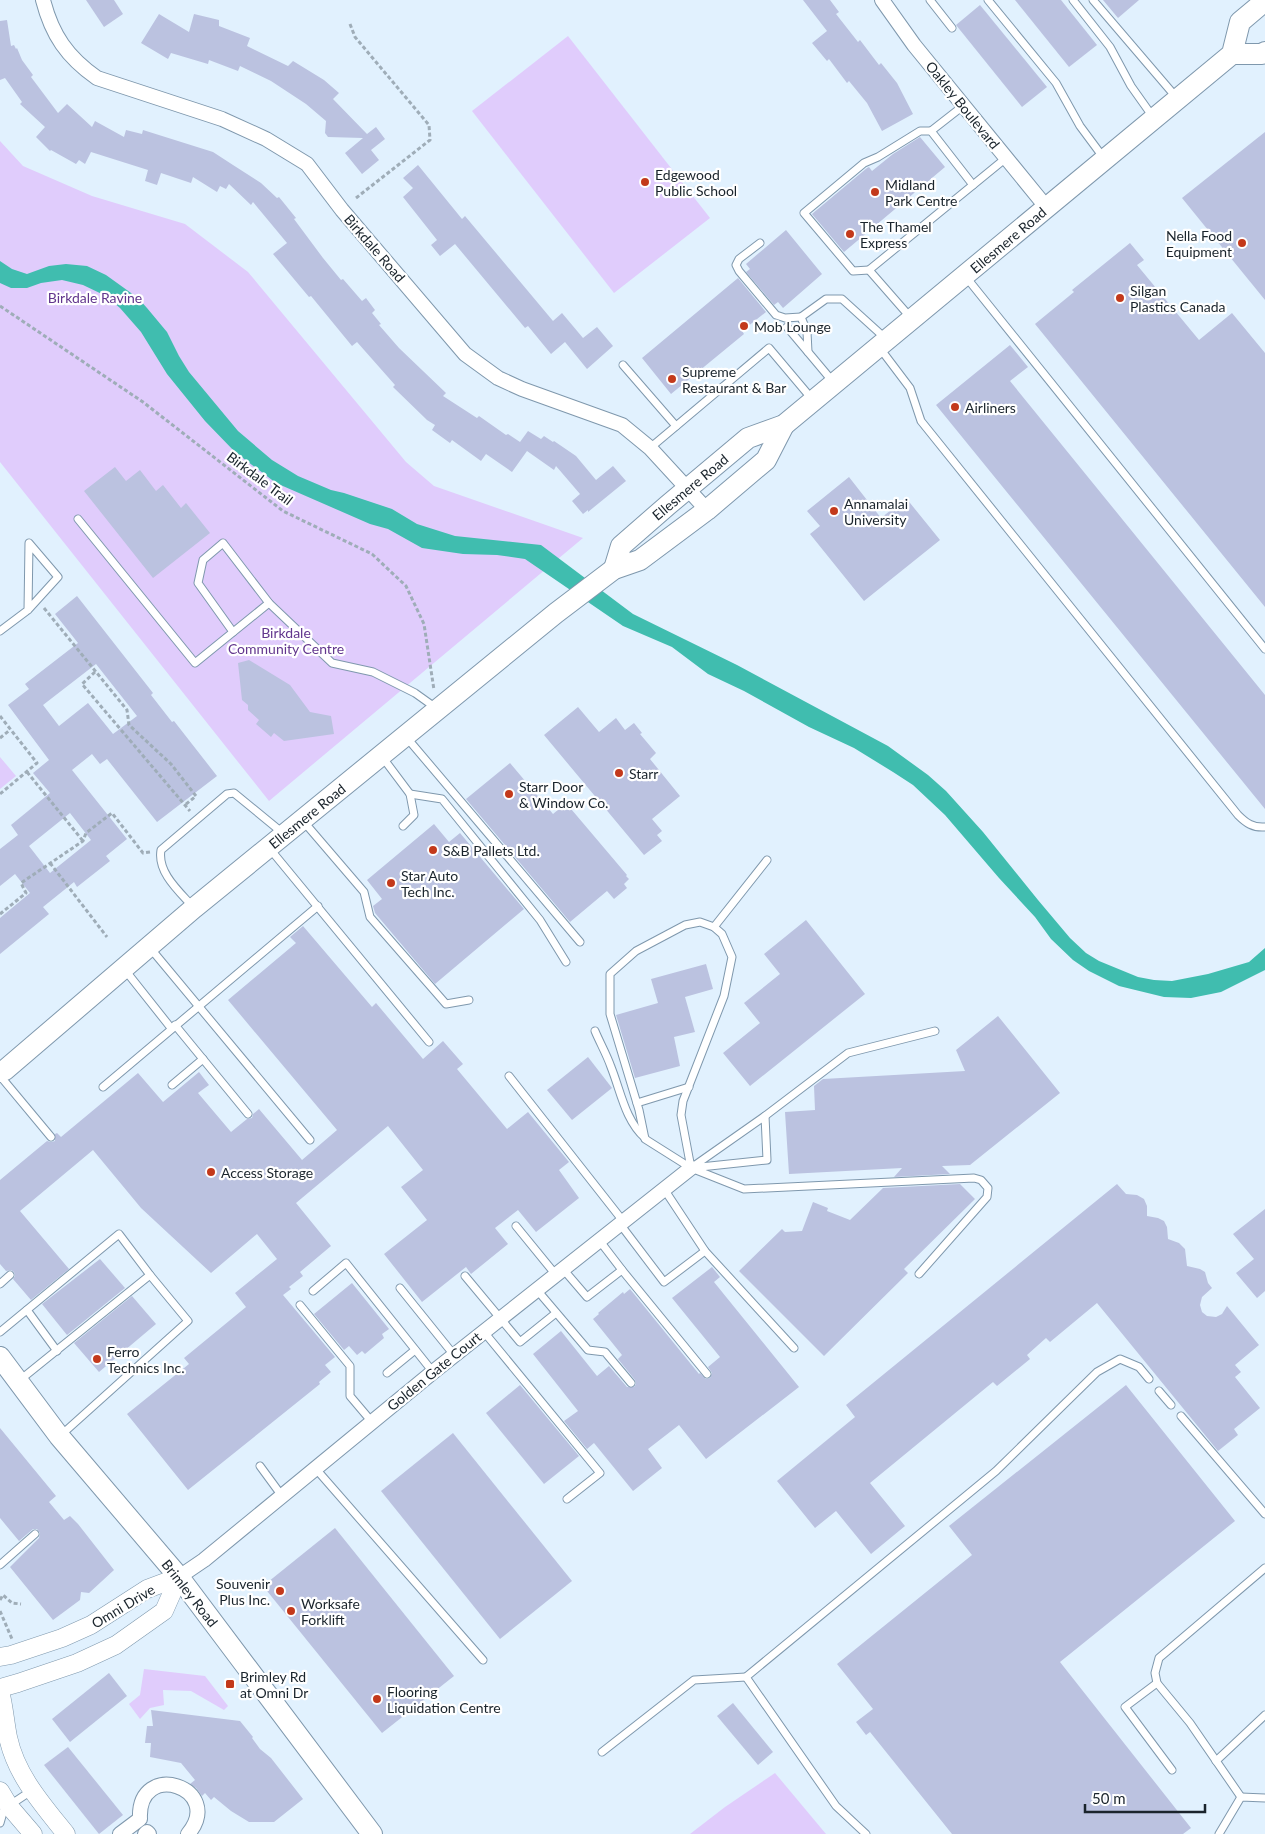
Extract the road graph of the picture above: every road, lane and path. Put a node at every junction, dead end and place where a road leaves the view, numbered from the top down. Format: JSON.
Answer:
{"nodes":[{"id":1,"x":43,"y":0,"type":"edge"},
{"id":2,"x":882,"y":0,"type":"edge"},
{"id":3,"x":930,"y":0,"type":"edge"},
{"id":4,"x":988,"y":0,"type":"edge"},
{"id":5,"x":1073,"y":0,"type":"edge"},
{"id":6,"x":1093,"y":0,"type":"edge"},
{"id":7,"x":1265,"y":1,"type":"edge"},
{"id":8,"x":350,"y":24,"type":"dead end"},
{"id":9,"x":952,"y":28,"type":"dead end"},
{"id":10,"x":1265,"y":52,"type":"edge"},
{"id":11,"x":1232,"y":54,"type":"junction"},
{"id":12,"x":1178,"y":99,"type":"junction"},
{"id":13,"x":964,"y":106,"type":"junction"},
{"id":14,"x":1154,"y":119,"type":"junction"},
{"id":15,"x":931,"y":131,"type":"junction"},
{"id":16,"x":1006,"y":158,"type":"junction"},
{"id":17,"x":1105,"y":160,"type":"junction"},
{"id":18,"x":973,"y":185,"type":"junction"},
{"id":19,"x":356,"y":198,"type":"dead end"},
{"id":20,"x":1047,"y":208,"type":"junction"},
{"id":21,"x":760,"y":243,"type":"dead end"},
{"id":22,"x":869,"y":270,"type":"junction"},
{"id":23,"x":965,"y":276,"type":"junction"},
{"id":24,"x":0,"y":306,"type":"edge"},
{"id":25,"x":801,"y":317,"type":"junction"},
{"id":26,"x":912,"y":320,"type":"junction"},
{"id":27,"x":787,"y":327,"type":"dead end"},
{"id":28,"x":883,"y":344,"type":"junction"},
{"id":29,"x":808,"y":352,"type":"junction"},
{"id":30,"x":623,"y":365,"type":"dead end"},
{"id":31,"x":834,"y":384,"type":"junction"},
{"id":32,"x":813,"y":401,"type":"junction"},
{"id":33,"x":676,"y":426,"type":"junction"},
{"id":34,"x":784,"y":426,"type":"junction"},
{"id":35,"x":650,"y":448,"type":"junction"},
{"id":36,"x":688,"y":489,"type":"junction"},
{"id":37,"x":707,"y":510,"type":"junction"},
{"id":38,"x":78,"y":519,"type":"dead end"},
{"id":39,"x":614,"y":569,"type":"junction"},
{"id":40,"x":37,"y":599,"type":"junction"},
{"id":41,"x":269,"y":603,"type":"junction"},
{"id":42,"x":28,"y":610,"type":"junction"},
{"id":43,"x":0,"y":631,"type":"edge"},
{"id":44,"x":233,"y":632,"type":"junction"},
{"id":45,"x":1265,"y":648,"type":"edge"},
{"id":46,"x":95,"y":672,"type":"junction"},
{"id":47,"x":438,"y":709,"type":"junction"},
{"id":48,"x":0,"y":716,"type":"edge"},
{"id":49,"x":10,"y":730,"type":"junction"},
{"id":50,"x":405,"y":736,"type":"junction"},
{"id":51,"x":0,"y":738,"type":"edge"},
{"id":52,"x":381,"y":755,"type":"junction"},
{"id":53,"x":27,"y":772,"type":"junction"},
{"id":54,"x":0,"y":794,"type":"edge"},
{"id":55,"x":410,"y":794,"type":"junction"},
{"id":56,"x":185,"y":804,"type":"junction"},
{"id":57,"x":197,"y":820,"type":"junction"},
{"id":58,"x":302,"y":820,"type":"junction"},
{"id":59,"x":402,"y":826,"type":"dead end"},
{"id":60,"x":1265,"y":827,"type":"edge"},
{"id":61,"x":284,"y":834,"type":"junction"},
{"id":62,"x":83,"y":841,"type":"junction"},
{"id":63,"x":268,"y":847,"type":"junction"},
{"id":64,"x":161,"y":850,"type":"junction"},
{"id":65,"x":767,"y":860,"type":"dead end"},
{"id":66,"x":50,"y":863,"type":"junction"},
{"id":67,"x":318,"y":906,"type":"junction"},
{"id":68,"x":194,"y":908,"type":"junction"},
{"id":69,"x":0,"y":914,"type":"edge"},
{"id":70,"x":714,"y":927,"type":"junction"},
{"id":71,"x":107,"y":937,"type":"dead end"},
{"id":72,"x":580,"y":942,"type":"dead end"},
{"id":73,"x":149,"y":946,"type":"junction"},
{"id":74,"x":566,"y":962,"type":"dead end"},
{"id":75,"x":123,"y":968,"type":"junction"},
{"id":76,"x":469,"y":1000,"type":"dead end"},
{"id":77,"x":198,"y":1006,"type":"junction"},
{"id":78,"x":173,"y":1027,"type":"junction"},
{"id":79,"x":595,"y":1031,"type":"dead end"},
{"id":80,"x":935,"y":1031,"type":"dead end"},
{"id":81,"x":429,"y":1042,"type":"dead end"},
{"id":82,"x":203,"y":1059,"type":"junction"},
{"id":83,"x":1,"y":1072,"type":"edge"},
{"id":84,"x":510,"y":1076,"type":"dead end"},
{"id":85,"x":172,"y":1085,"type":"dead end"},
{"id":86,"x":102,"y":1087,"type":"dead end"},
{"id":87,"x":689,"y":1087,"type":"junction"},
{"id":88,"x":637,"y":1103,"type":"junction"},
{"id":89,"x":248,"y":1114,"type":"dead end"},
{"id":90,"x":765,"y":1116,"type":"junction"},
{"id":91,"x":51,"y":1137,"type":"dead end"},
{"id":92,"x":645,"y":1139,"type":"junction"},
{"id":93,"x":310,"y":1140,"type":"dead end"},
{"id":94,"x":691,"y":1168,"type":"junction"},
{"id":95,"x":664,"y":1189,"type":"junction"},
{"id":96,"x":622,"y":1222,"type":"junction"},
{"id":97,"x":516,"y":1226,"type":"dead end"},
{"id":98,"x":599,"y":1240,"type":"junction"},
{"id":99,"x":705,"y":1252,"type":"junction"},
{"id":100,"x":622,"y":1270,"type":"junction"},
{"id":101,"x":559,"y":1272,"type":"junction"},
{"id":102,"x":919,"y":1274,"type":"dead end"},
{"id":103,"x":10,"y":1275,"type":"dead end"},
{"id":104,"x":150,"y":1276,"type":"junction"},
{"id":105,"x":465,"y":1276,"type":"dead end"},
{"id":106,"x":0,"y":1284,"type":"edge"},
{"id":107,"x":400,"y":1288,"type":"dead end"},
{"id":108,"x":536,"y":1290,"type":"junction"},
{"id":109,"x":313,"y":1291,"type":"dead end"},
{"id":110,"x":300,"y":1305,"type":"dead end"},
{"id":111,"x":27,"y":1310,"type":"junction"},
{"id":112,"x":556,"y":1313,"type":"junction"},
{"id":113,"x":501,"y":1318,"type":"junction"},
{"id":114,"x":0,"y":1332,"type":"edge"},
{"id":115,"x":484,"y":1332,"type":"junction"},
{"id":116,"x":794,"y":1348,"type":"dead end"},
{"id":117,"x":415,"y":1350,"type":"junction"},
{"id":118,"x":57,"y":1351,"type":"junction"},
{"id":119,"x":454,"y":1355,"type":"junction"},
{"id":120,"x":0,"y":1357,"type":"edge"},
{"id":121,"x":432,"y":1372,"type":"junction"},
{"id":122,"x":387,"y":1373,"type":"dead end"},
{"id":123,"x":707,"y":1374,"type":"dead end"},
{"id":124,"x":1149,"y":1379,"type":"dead end"},
{"id":125,"x":18,"y":1382,"type":"junction"},
{"id":126,"x":631,"y":1383,"type":"dead end"},
{"id":127,"x":1159,"y":1391,"type":"dead end"},
{"id":128,"x":1171,"y":1405,"type":"dead end"},
{"id":129,"x":1181,"y":1416,"type":"dead end"},
{"id":130,"x":372,"y":1422,"type":"junction"},
{"id":131,"x":59,"y":1436,"type":"junction"},
{"id":132,"x":260,"y":1466,"type":"dead end"},
{"id":133,"x":316,"y":1469,"type":"junction"},
{"id":134,"x":282,"y":1496,"type":"junction"},
{"id":135,"x":567,"y":1499,"type":"dead end"},
{"id":136,"x":1265,"y":1514,"type":"edge"},
{"id":137,"x":35,"y":1534,"type":"dead end"},
{"id":138,"x":0,"y":1565,"type":"edge"},
{"id":139,"x":1265,"y":1568,"type":"edge"},
{"id":140,"x":179,"y":1577,"type":"junction"},
{"id":141,"x":0,"y":1600,"type":"edge"},
{"id":142,"x":21,"y":1604,"type":"dead end"},
{"id":143,"x":0,"y":1611,"type":"edge"},
{"id":144,"x":12,"y":1639,"type":"dead end"},
{"id":145,"x":0,"y":1657,"type":"edge"},
{"id":146,"x":483,"y":1660,"type":"dead end"},
{"id":147,"x":746,"y":1677,"type":"junction"},
{"id":148,"x":1156,"y":1683,"type":"junction"},
{"id":149,"x":0,"y":1689,"type":"edge"},
{"id":150,"x":1265,"y":1716,"type":"edge"},
{"id":151,"x":602,"y":1752,"type":"dead end"},
{"id":152,"x":1216,"y":1761,"type":"junction"},
{"id":153,"x":1172,"y":1770,"type":"dead end"},
{"id":154,"x":31,"y":1790,"type":"junction"},
{"id":155,"x":1241,"y":1797,"type":"junction"},
{"id":156,"x":1265,"y":1798,"type":"edge"},
{"id":157,"x":3,"y":1804,"type":"edge"},
{"id":158,"x":0,"y":1823,"type":"edge"},
{"id":159,"x":34,"y":1834,"type":"edge"},
{"id":160,"x":66,"y":1834,"type":"edge"},
{"id":161,"x":120,"y":1834,"type":"edge"},
{"id":162,"x":145,"y":1834,"type":"edge"},
{"id":163,"x":149,"y":1834,"type":"edge"},
{"id":164,"x":188,"y":1834,"type":"edge"},
{"id":165,"x":372,"y":1834,"type":"edge"},
{"id":166,"x":866,"y":1834,"type":"edge"},
{"id":167,"x":1219,"y":1834,"type":"edge"}],
"edges":[{"from":1,"to":35,"type":"street","name":"Birkdale Road"},
{"from":2,"to":13,"type":"street","name":"Oakley Boulevard"},
{"from":3,"to":9,"type":"lane"},
{"from":4,"to":17,"type":"lane"},
{"from":5,"to":14,"type":"lane"},
{"from":6,"to":12,"type":"lane"},
{"from":7,"to":11,"type":"main road"},
{"from":8,"to":19,"type":"path"},
{"from":10,"to":11,"type":"main road"},
{"from":11,"to":12,"type":"main road","name":"Ellesmere Road"},
{"from":12,"to":14,"type":"main road","name":"Ellesmere Road"},
{"from":13,"to":15,"type":"lane"},
{"from":13,"to":16,"type":"street","name":"Oakley Boulevard"},
{"from":14,"to":17,"type":"main road","name":"Ellesmere Road"},
{"from":15,"to":18,"type":"lane"},
{"from":15,"to":22,"type":"lane"},
{"from":16,"to":18,"type":"lane"},
{"from":16,"to":20,"type":"street","name":"Oakley Boulevard"},
{"from":17,"to":20,"type":"main road","name":"Ellesmere Road"},
{"from":18,"to":22,"type":"lane"},
{"from":20,"to":23,"type":"main road","name":"Ellesmere Road"},
{"from":21,"to":25,"type":"lane"},
{"from":22,"to":26,"type":"lane"},
{"from":23,"to":26,"type":"main road","name":"Ellesmere Road"},
{"from":23,"to":45,"type":"lane"},
{"from":24,"to":47,"type":"path","name":"Birkdale Trail"},
{"from":25,"to":28,"type":"lane"},
{"from":25,"to":29,"type":"lane"},
{"from":26,"to":28,"type":"main road","name":"Ellesmere Road"},
{"from":27,"to":29,"type":"lane"},
{"from":28,"to":31,"type":"main road","name":"Ellesmere Road"},
{"from":28,"to":60,"type":"lane"},
{"from":29,"to":31,"type":"lane"},
{"from":30,"to":33,"type":"lane"},
{"from":31,"to":32,"type":"main road","name":"Ellesmere Road"},
{"from":32,"to":33,"type":"lane"},
{"from":32,"to":34,"type":"main road","name":"Ellesmere Road"},
{"from":33,"to":35,"type":"lane"},
{"from":34,"to":36,"type":"main road","name":"Ellesmere Road"},
{"from":34,"to":37,"type":"main road","name":"Ellesmere Road"},
{"from":35,"to":36,"type":"street","name":"Birkdale Road"},
{"from":36,"to":37,"type":"street","name":"Birkdale Road"},
{"from":36,"to":39,"type":"main road","name":"Ellesmere Road"},
{"from":37,"to":39,"type":"main road","name":"Ellesmere Road"},
{"from":38,"to":44,"type":"lane"},
{"from":39,"to":47,"type":"main road","name":"Ellesmere Road"},
{"from":40,"to":42,"type":"lane"},
{"from":40,"to":42,"type":"lane"},
{"from":40,"to":46,"type":"path"},
{"from":41,"to":44,"type":"lane"},
{"from":41,"to":44,"type":"lane"},
{"from":41,"to":47,"type":"lane"},
{"from":42,"to":43,"type":"lane"},
{"from":46,"to":56,"type":"path"},
{"from":46,"to":56,"type":"path"},
{"from":47,"to":50,"type":"main road","name":"Ellesmere Road"},
{"from":48,"to":49,"type":"path"},
{"from":49,"to":51,"type":"path"},
{"from":49,"to":53,"type":"path"},
{"from":50,"to":52,"type":"main road","name":"Ellesmere Road"},
{"from":50,"to":72,"type":"lane"},
{"from":52,"to":55,"type":"lane"},
{"from":52,"to":58,"type":"main road","name":"Ellesmere Road"},
{"from":53,"to":54,"type":"path"},
{"from":53,"to":62,"type":"path"},
{"from":55,"to":59,"type":"lane"},
{"from":55,"to":74,"type":"lane"},
{"from":56,"to":57,"type":"path"},
{"from":57,"to":61,"type":"lane"},
{"from":57,"to":64,"type":"lane"},
{"from":58,"to":61,"type":"main road","name":"Ellesmere Road"},
{"from":58,"to":76,"type":"lane"},
{"from":61,"to":63,"type":"main road","name":"Ellesmere Road"},
{"from":62,"to":64,"type":"path"},
{"from":62,"to":66,"type":"path"},
{"from":63,"to":67,"type":"lane"},
{"from":63,"to":68,"type":"main road","name":"Ellesmere Road"},
{"from":64,"to":68,"type":"lane"},
{"from":65,"to":70,"type":"lane"},
{"from":66,"to":69,"type":"path"},
{"from":66,"to":71,"type":"path"},
{"from":67,"to":77,"type":"lane"},
{"from":67,"to":81,"type":"lane"},
{"from":68,"to":73,"type":"main road","name":"Ellesmere Road"},
{"from":70,"to":87,"type":"lane"},
{"from":70,"to":88,"type":"lane"},
{"from":73,"to":75,"type":"main road","name":"Ellesmere Road"},
{"from":73,"to":77,"type":"lane"},
{"from":75,"to":78,"type":"lane"},
{"from":75,"to":83,"type":"main road","name":"Ellesmere Road"},
{"from":77,"to":78,"type":"lane"},
{"from":77,"to":93,"type":"lane"},
{"from":78,"to":82,"type":"lane"},
{"from":78,"to":86,"type":"lane"},
{"from":79,"to":92,"type":"lane"},
{"from":80,"to":90,"type":"lane"},
{"from":82,"to":85,"type":"lane"},
{"from":82,"to":89,"type":"lane"},
{"from":83,"to":91,"type":"lane"},
{"from":84,"to":96,"type":"lane"},
{"from":87,"to":88,"type":"lane"},
{"from":87,"to":94,"type":"lane"},
{"from":88,"to":92,"type":"lane"},
{"from":90,"to":94,"type":"lane"},
{"from":90,"to":94,"type":"lane"},
{"from":92,"to":94,"type":"lane"},
{"from":94,"to":95,"type":"street","name":"Golden Gate Court"},
{"from":94,"to":102,"type":"lane"},
{"from":95,"to":96,"type":"street","name":"Golden Gate Court"},
{"from":95,"to":99,"type":"lane"},
{"from":96,"to":98,"type":"street","name":"Golden Gate Court"},
{"from":96,"to":99,"type":"lane"},
{"from":97,"to":101,"type":"lane"},
{"from":98,"to":100,"type":"lane"},
{"from":98,"to":101,"type":"street","name":"Golden Gate Court"},
{"from":99,"to":116,"type":"lane"},
{"from":100,"to":101,"type":"lane"},
{"from":100,"to":123,"type":"lane"},
{"from":101,"to":108,"type":"street","name":"Golden Gate Court"},
{"from":103,"to":106,"type":"lane"},
{"from":104,"to":111,"type":"lane"},
{"from":104,"to":118,"type":"lane"},
{"from":104,"to":131,"type":"lane"},
{"from":105,"to":113,"type":"lane"},
{"from":107,"to":119,"type":"lane"},
{"from":108,"to":112,"type":"lane"},
{"from":108,"to":113,"type":"street","name":"Golden Gate Court"},
{"from":109,"to":117,"type":"lane"},
{"from":110,"to":130,"type":"lane"},
{"from":111,"to":114,"type":"lane"},
{"from":111,"to":118,"type":"lane"},
{"from":112,"to":113,"type":"lane"},
{"from":112,"to":126,"type":"lane"},
{"from":113,"to":115,"type":"street","name":"Golden Gate Court"},
{"from":115,"to":119,"type":"street","name":"Golden Gate Court"},
{"from":115,"to":135,"type":"lane"},
{"from":117,"to":121,"type":"lane"},
{"from":117,"to":122,"type":"lane"},
{"from":118,"to":125,"type":"lane"},
{"from":119,"to":121,"type":"street","name":"Golden Gate Court"},
{"from":120,"to":125,"type":"main road","name":"Brimley Road"},
{"from":121,"to":130,"type":"street","name":"Golden Gate Court"},
{"from":124,"to":147,"type":"lane"},
{"from":125,"to":131,"type":"main road","name":"Brimley Road"},
{"from":127,"to":128,"type":"lane"},
{"from":129,"to":136,"type":"lane"},
{"from":130,"to":133,"type":"street","name":"Golden Gate Court"},
{"from":131,"to":140,"type":"main road","name":"Brimley Road"},
{"from":132,"to":134,"type":"lane"},
{"from":133,"to":134,"type":"street","name":"Golden Gate Court"},
{"from":133,"to":146,"type":"lane"},
{"from":134,"to":140,"type":"street","name":"Golden Gate Court"},
{"from":137,"to":138,"type":"lane"},
{"from":139,"to":148,"type":"lane"},
{"from":140,"to":145,"type":"street","name":"Omni Drive"},
{"from":140,"to":149,"type":"street","name":"Omni Drive"},
{"from":140,"to":165,"type":"main road","name":"Brimley Road"},
{"from":141,"to":142,"type":"path"},
{"from":143,"to":144,"type":"path"},
{"from":147,"to":151,"type":"lane"},
{"from":147,"to":166,"type":"lane"},
{"from":148,"to":152,"type":"lane"},
{"from":148,"to":153,"type":"lane"},
{"from":149,"to":154,"type":"street"},
{"from":150,"to":152,"type":"lane"},
{"from":152,"to":155,"type":"lane"},
{"from":154,"to":157,"type":"lane"},
{"from":154,"to":160,"type":"street"},
{"from":155,"to":156,"type":"lane"},
{"from":155,"to":167,"type":"lane"},
{"from":157,"to":158,"type":"lane"},
{"from":157,"to":159,"type":"street"},
{"from":161,"to":164,"type":"street"},
{"from":162,"to":163,"type":"street"}]}
